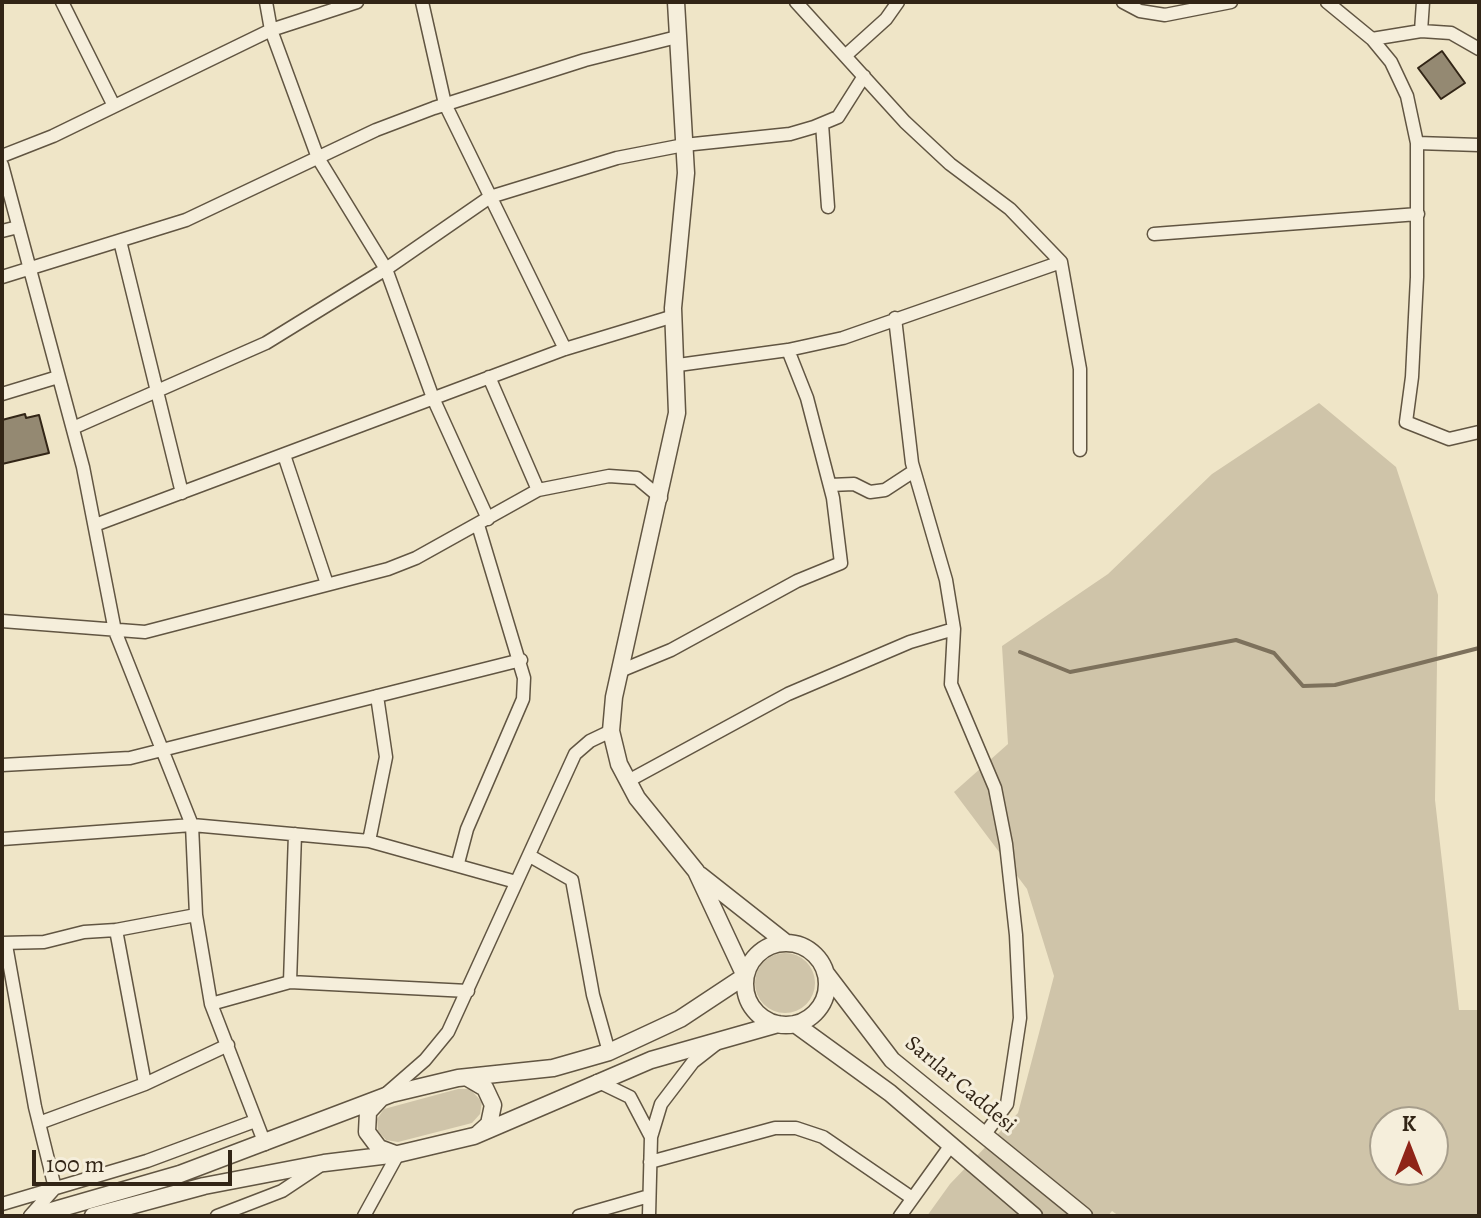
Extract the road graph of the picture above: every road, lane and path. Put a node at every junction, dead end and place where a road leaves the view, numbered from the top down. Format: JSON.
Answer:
{"nodes":[{"id":1,"x":62,"y":2,"type":"edge"},
{"id":2,"x":266,"y":2,"type":"edge"},
{"id":3,"x":357,"y":2,"type":"edge"},
{"id":4,"x":422,"y":2,"type":"edge"},
{"id":5,"x":676,"y":2,"type":"edge"},
{"id":6,"x":796,"y":2,"type":"edge"},
{"id":7,"x":898,"y":2,"type":"edge"},
{"id":8,"x":1123,"y":2,"type":"edge"},
{"id":9,"x":1231,"y":2,"type":"edge"},
{"id":10,"x":1327,"y":2,"type":"edge"},
{"id":11,"x":1423,"y":2,"type":"edge"},
{"id":12,"x":1210,"y":4,"type":"edge"},
{"id":13,"x":271,"y":30,"type":"junction"},
{"id":14,"x":1421,"y":31,"type":"junction"},
{"id":15,"x":677,"y":37,"type":"junction"},
{"id":16,"x":1372,"y":39,"type":"junction"},
{"id":17,"x":1479,"y":49,"type":"edge"},
{"id":18,"x":845,"y":56,"type":"junction"},
{"id":19,"x":864,"y":76,"type":"junction"},
{"id":20,"x":445,"y":104,"type":"junction"},
{"id":21,"x":114,"y":106,"type":"junction"},
{"id":22,"x":822,"y":124,"type":"junction"},
{"id":23,"x":1417,"y":143,"type":"junction"},
{"id":24,"x":684,"y":145,"type":"junction"},
{"id":25,"x":1479,"y":145,"type":"edge"},
{"id":26,"x":2,"y":156,"type":"edge"},
{"id":27,"x":318,"y":158,"type":"junction"},
{"id":28,"x":2,"y":165,"type":"edge"},
{"id":29,"x":490,"y":197,"type":"junction"},
{"id":30,"x":828,"y":207,"type":"dead end"},
{"id":31,"x":1418,"y":214,"type":"junction"},
{"id":32,"x":18,"y":227,"type":"junction"},
{"id":33,"x":2,"y":231,"type":"edge"},
{"id":34,"x":1154,"y":234,"type":"dead end"},
{"id":35,"x":120,"y":241,"type":"junction"},
{"id":36,"x":1061,"y":262,"type":"junction"},
{"id":37,"x":29,"y":269,"type":"junction"},
{"id":38,"x":386,"y":269,"type":"junction"},
{"id":39,"x":2,"y":277,"type":"edge"},
{"id":40,"x":674,"y":316,"type":"junction"},
{"id":41,"x":895,"y":318,"type":"junction"},
{"id":42,"x":565,"y":349,"type":"junction"},
{"id":43,"x":788,"y":350,"type":"junction"},
{"id":44,"x":678,"y":365,"type":"junction"},
{"id":45,"x":58,"y":377,"type":"junction"},
{"id":46,"x":489,"y":377,"type":"junction"},
{"id":47,"x":156,"y":391,"type":"junction"},
{"id":48,"x":2,"y":394,"type":"edge"},
{"id":49,"x":433,"y":398,"type":"junction"},
{"id":50,"x":73,"y":428,"type":"junction"},
{"id":51,"x":1479,"y":432,"type":"edge"},
{"id":52,"x":1080,"y":450,"type":"dead end"},
{"id":53,"x":284,"y":455,"type":"junction"},
{"id":54,"x":914,"y":471,"type":"junction"},
{"id":55,"x":830,"y":485,"type":"junction"},
{"id":56,"x":538,"y":490,"type":"junction"},
{"id":57,"x":182,"y":493,"type":"junction"},
{"id":58,"x":661,"y":498,"type":"junction"},
{"id":59,"x":483,"y":522,"type":"junction"},
{"id":60,"x":95,"y":525,"type":"junction"},
{"id":61,"x":327,"y":584,"type":"junction"},
{"id":62,"x":2,"y":621,"type":"edge"},
{"id":63,"x":954,"y":629,"type":"junction"},
{"id":64,"x":115,"y":631,"type":"junction"},
{"id":65,"x":521,"y":660,"type":"junction"},
{"id":66,"x":620,"y":671,"type":"junction"},
{"id":67,"x":377,"y":696,"type":"junction"},
{"id":68,"x":611,"y":731,"type":"junction"},
{"id":69,"x":164,"y":748,"type":"junction"},
{"id":70,"x":2,"y":765,"type":"edge"},
{"id":71,"x":628,"y":781,"type":"junction"},
{"id":72,"x":192,"y":825,"type":"junction"},
{"id":73,"x":295,"y":834,"type":"junction"},
{"id":74,"x":2,"y":839,"type":"edge"},
{"id":75,"x":369,"y":841,"type":"junction"},
{"id":76,"x":530,"y":856,"type":"junction"},
{"id":77,"x":458,"y":863,"type":"junction"},
{"id":78,"x":696,"y":871,"type":"junction"},
{"id":79,"x":516,"y":882,"type":"junction"},
{"id":80,"x":196,"y":915,"type":"junction"},
{"id":81,"x":116,"y":930,"type":"junction"},
{"id":82,"x":785,"y":942,"type":"junction"},
{"id":83,"x":4,"y":944,"type":"edge"},
{"id":84,"x":825,"y":972,"type":"junction"},
{"id":85,"x":745,"y":976,"type":"junction"},
{"id":86,"x":290,"y":982,"type":"junction"},
{"id":87,"x":468,"y":991,"type":"junction"},
{"id":88,"x":211,"y":1004,"type":"junction"},
{"id":89,"x":787,"y":1024,"type":"junction"},
{"id":90,"x":722,"y":1040,"type":"junction"},
{"id":91,"x":228,"y":1045,"type":"junction"},
{"id":92,"x":609,"y":1052,"type":"junction"},
{"id":93,"x":458,"y":1078,"type":"junction"},
{"id":94,"x":597,"y":1081,"type":"junction"},
{"id":95,"x":145,"y":1084,"type":"junction"},
{"id":96,"x":382,"y":1097,"type":"junction"},
{"id":97,"x":255,"y":1121,"type":"junction"},
{"id":98,"x":39,"y":1123,"type":"junction"},
{"id":99,"x":985,"y":1134,"type":"junction"},
{"id":100,"x":474,"y":1136,"type":"junction"},
{"id":101,"x":651,"y":1137,"type":"junction"},
{"id":102,"x":265,"y":1144,"type":"junction"},
{"id":103,"x":951,"y":1145,"type":"junction"},
{"id":104,"x":375,"y":1149,"type":"junction"},
{"id":105,"x":398,"y":1154,"type":"junction"},
{"id":106,"x":650,"y":1162,"type":"junction"},
{"id":107,"x":324,"y":1163,"type":"junction"},
{"id":108,"x":378,"y":1185,"type":"junction"},
{"id":109,"x":55,"y":1188,"type":"junction"},
{"id":110,"x":649,"y":1196,"type":"junction"},
{"id":111,"x":912,"y":1198,"type":"junction"},
{"id":112,"x":2,"y":1204,"type":"edge"},
{"id":113,"x":32,"y":1216,"type":"edge"},
{"id":114,"x":93,"y":1216,"type":"edge"},
{"id":115,"x":217,"y":1216,"type":"edge"},
{"id":116,"x":364,"y":1216,"type":"edge"},
{"id":117,"x":579,"y":1216,"type":"edge"},
{"id":118,"x":649,"y":1216,"type":"edge"},
{"id":119,"x":900,"y":1216,"type":"edge"},
{"id":120,"x":1034,"y":1216,"type":"edge"},
{"id":121,"x":1084,"y":1216,"type":"edge"}],
"edges":[{"from":1,"to":21,"type":"street"},
{"from":2,"to":13,"type":"street"},
{"from":3,"to":13,"type":"street"},
{"from":4,"to":20,"type":"street"},
{"from":5,"to":15,"type":"street"},
{"from":6,"to":18,"type":"street"},
{"from":7,"to":18,"type":"street"},
{"from":8,"to":12,"type":"street"},
{"from":9,"to":12,"type":"street"},
{"from":10,"to":16,"type":"street"},
{"from":11,"to":14,"type":"street"},
{"from":13,"to":21,"type":"street"},
{"from":13,"to":27,"type":"street"},
{"from":14,"to":16,"type":"street"},
{"from":14,"to":17,"type":"street"},
{"from":15,"to":20,"type":"street"},
{"from":15,"to":24,"type":"street"},
{"from":16,"to":23,"type":"street"},
{"from":18,"to":19,"type":"street"},
{"from":19,"to":22,"type":"street"},
{"from":19,"to":36,"type":"street"},
{"from":20,"to":27,"type":"street"},
{"from":20,"to":29,"type":"street"},
{"from":21,"to":26,"type":"street"},
{"from":22,"to":24,"type":"street"},
{"from":22,"to":30,"type":"street"},
{"from":23,"to":25,"type":"street"},
{"from":23,"to":31,"type":"street"},
{"from":24,"to":29,"type":"street"},
{"from":24,"to":40,"type":"street"},
{"from":27,"to":35,"type":"street"},
{"from":27,"to":38,"type":"street"},
{"from":28,"to":32,"type":"street"},
{"from":29,"to":38,"type":"street"},
{"from":29,"to":42,"type":"street"},
{"from":31,"to":34,"type":"street"},
{"from":31,"to":51,"type":"street"},
{"from":32,"to":33,"type":"street"},
{"from":32,"to":37,"type":"street"},
{"from":35,"to":37,"type":"street"},
{"from":35,"to":47,"type":"street"},
{"from":36,"to":41,"type":"street"},
{"from":36,"to":52,"type":"street"},
{"from":37,"to":39,"type":"street"},
{"from":37,"to":45,"type":"street"},
{"from":38,"to":47,"type":"street"},
{"from":38,"to":49,"type":"street"},
{"from":40,"to":42,"type":"street"},
{"from":40,"to":44,"type":"street"},
{"from":41,"to":43,"type":"street"},
{"from":41,"to":54,"type":"street"},
{"from":42,"to":46,"type":"street"},
{"from":43,"to":44,"type":"street"},
{"from":43,"to":55,"type":"street"},
{"from":44,"to":58,"type":"street"},
{"from":45,"to":48,"type":"street"},
{"from":45,"to":50,"type":"street"},
{"from":46,"to":49,"type":"street"},
{"from":46,"to":56,"type":"street"},
{"from":47,"to":50,"type":"street"},
{"from":47,"to":57,"type":"street"},
{"from":49,"to":53,"type":"street"},
{"from":49,"to":59,"type":"street"},
{"from":50,"to":60,"type":"street"},
{"from":53,"to":57,"type":"street"},
{"from":53,"to":61,"type":"street"},
{"from":54,"to":55,"type":"street"},
{"from":54,"to":63,"type":"street"},
{"from":55,"to":66,"type":"street"},
{"from":56,"to":58,"type":"street"},
{"from":56,"to":59,"type":"street"},
{"from":57,"to":60,"type":"street"},
{"from":58,"to":66,"type":"street"},
{"from":59,"to":61,"type":"street"},
{"from":59,"to":65,"type":"street"},
{"from":60,"to":64,"type":"street"},
{"from":61,"to":64,"type":"street"},
{"from":62,"to":64,"type":"street"},
{"from":63,"to":71,"type":"street"},
{"from":63,"to":99,"type":"street"},
{"from":64,"to":69,"type":"street"},
{"from":65,"to":67,"type":"street"},
{"from":65,"to":77,"type":"street"},
{"from":66,"to":68,"type":"street"},
{"from":67,"to":69,"type":"street"},
{"from":67,"to":75,"type":"street"},
{"from":68,"to":71,"type":"street","name":"Sarılar Caddesi"},
{"from":68,"to":76,"type":"street"},
{"from":69,"to":70,"type":"street"},
{"from":69,"to":72,"type":"street"},
{"from":71,"to":78,"type":"street","name":"Sarılar Caddesi"},
{"from":72,"to":73,"type":"street"},
{"from":72,"to":74,"type":"street"},
{"from":72,"to":80,"type":"street"},
{"from":73,"to":75,"type":"street"},
{"from":73,"to":86,"type":"street"},
{"from":75,"to":77,"type":"street"},
{"from":76,"to":79,"type":"street"},
{"from":76,"to":92,"type":"street"},
{"from":77,"to":79,"type":"street"},
{"from":78,"to":82,"type":"street","name":"Sarılar Caddesi"},
{"from":78,"to":85,"type":"street","name":"Sarılar Caddesi"},
{"from":79,"to":87,"type":"street"},
{"from":80,"to":81,"type":"street"},
{"from":80,"to":88,"type":"street"},
{"from":81,"to":83,"type":"street"},
{"from":81,"to":95,"type":"street"},
{"from":82,"to":84,"type":"street","name":"Sarılar Caddesi"},
{"from":82,"to":85,"type":"street"},
{"from":83,"to":98,"type":"street"},
{"from":84,"to":89,"type":"street"},
{"from":84,"to":99,"type":"street","name":"Sarılar Caddesi"},
{"from":85,"to":89,"type":"street","name":"Sarılar Caddesi"},
{"from":85,"to":92,"type":"street"},
{"from":86,"to":87,"type":"street"},
{"from":86,"to":88,"type":"street"},
{"from":87,"to":96,"type":"street"},
{"from":88,"to":91,"type":"street"},
{"from":89,"to":90,"type":"street"},
{"from":89,"to":103,"type":"street","name":"Sarılar Caddesi"},
{"from":90,"to":94,"type":"street"},
{"from":90,"to":101,"type":"street"},
{"from":91,"to":95,"type":"street"},
{"from":91,"to":97,"type":"street"},
{"from":92,"to":93,"type":"street"},
{"from":93,"to":96,"type":"street"},
{"from":93,"to":100,"type":"street"},
{"from":94,"to":100,"type":"street"},
{"from":94,"to":101,"type":"street"},
{"from":95,"to":98,"type":"street"},
{"from":96,"to":102,"type":"street"},
{"from":96,"to":104,"type":"street"},
{"from":97,"to":102,"type":"street"},
{"from":97,"to":109,"type":"street"},
{"from":98,"to":109,"type":"street"},
{"from":99,"to":121,"type":"street","name":"Sarılar Caddesi"},
{"from":100,"to":105,"type":"street"},
{"from":101,"to":106,"type":"street"},
{"from":102,"to":113,"type":"street"},
{"from":103,"to":111,"type":"street"},
{"from":103,"to":120,"type":"street","name":"Sarılar Caddesi"},
{"from":104,"to":105,"type":"street"},
{"from":104,"to":107,"type":"street"},
{"from":104,"to":108,"type":"street"},
{"from":105,"to":108,"type":"street"},
{"from":106,"to":110,"type":"street"},
{"from":106,"to":111,"type":"street"},
{"from":107,"to":114,"type":"street"},
{"from":107,"to":115,"type":"street"},
{"from":108,"to":116,"type":"street"},
{"from":109,"to":112,"type":"street"},
{"from":109,"to":113,"type":"street"},
{"from":110,"to":117,"type":"street"},
{"from":110,"to":118,"type":"street"},
{"from":111,"to":119,"type":"street"}]}
